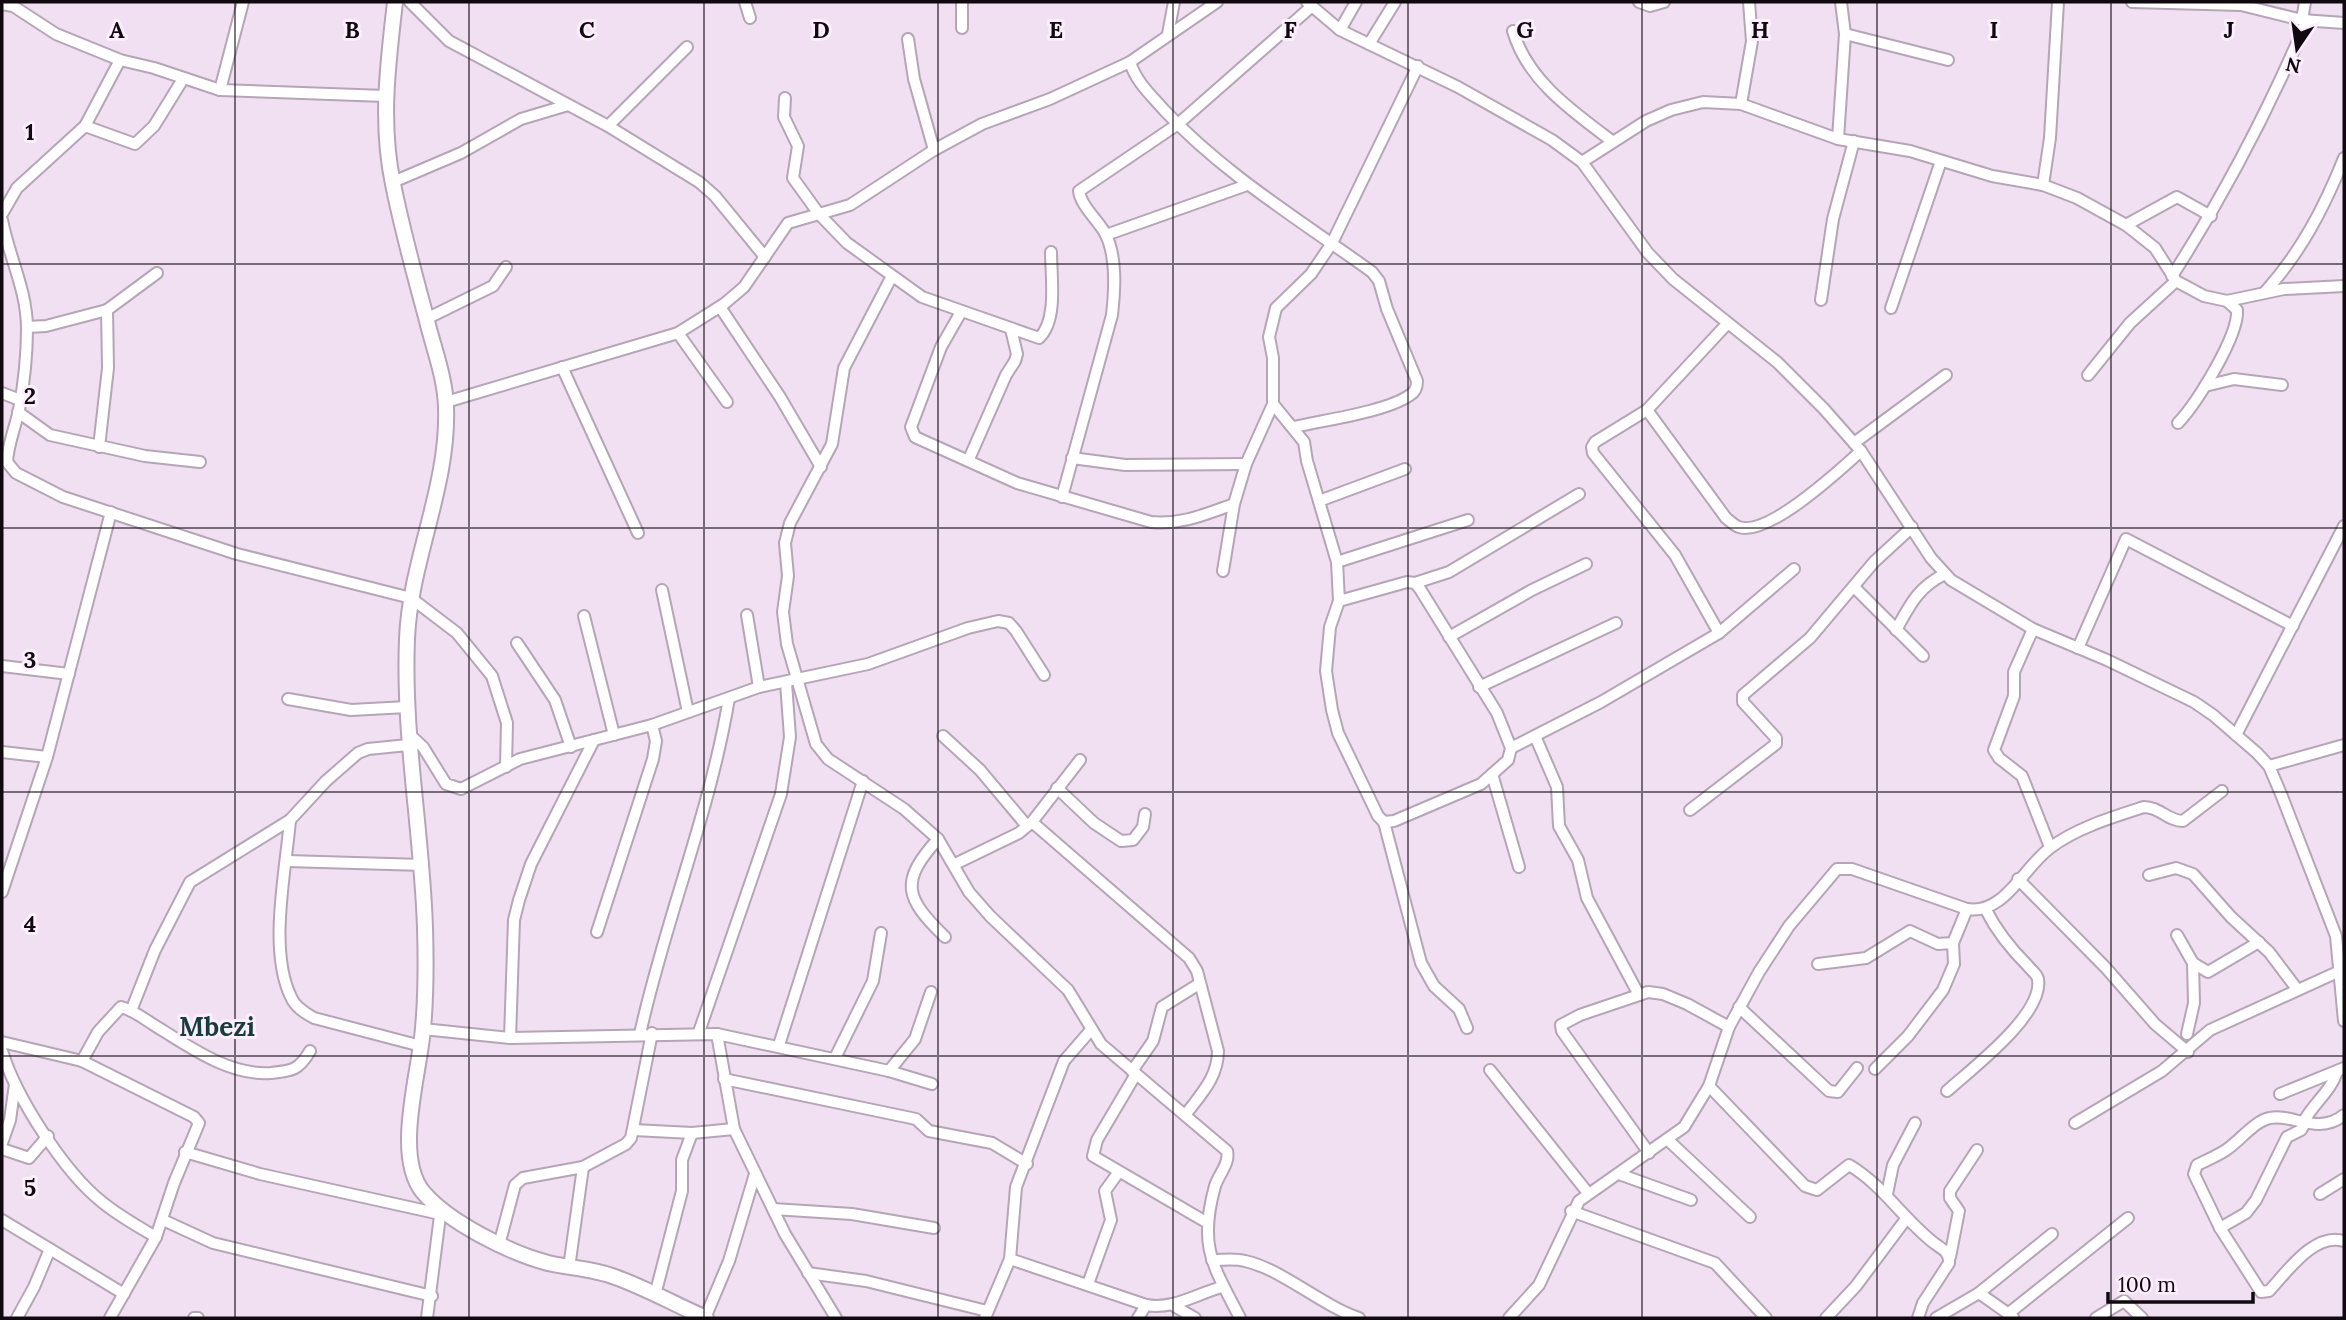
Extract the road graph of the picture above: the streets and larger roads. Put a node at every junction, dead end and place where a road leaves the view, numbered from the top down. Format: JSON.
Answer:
{"nodes":[{"id":1,"x":243,"y":2,"type":"edge"},
{"id":2,"x":395,"y":2,"type":"edge"},
{"id":3,"x":410,"y":2,"type":"edge"},
{"id":4,"x":745,"y":2,"type":"edge"},
{"id":5,"x":962,"y":2,"type":"edge"},
{"id":6,"x":1174,"y":2,"type":"edge"},
{"id":7,"x":1217,"y":2,"type":"edge"},
{"id":8,"x":1356,"y":2,"type":"edge"},
{"id":9,"x":1395,"y":2,"type":"edge"},
{"id":10,"x":1639,"y":2,"type":"edge"},
{"id":11,"x":1664,"y":2,"type":"edge"},
{"id":12,"x":1749,"y":2,"type":"edge"},
{"id":13,"x":1841,"y":2,"type":"edge"},
{"id":14,"x":2058,"y":2,"type":"edge"},
{"id":15,"x":2132,"y":2,"type":"edge"},
{"id":16,"x":2305,"y":2,"type":"edge"},
{"id":17,"x":2157,"y":3,"type":"edge"},
{"id":18,"x":2199,"y":3,"type":"edge"},
{"id":19,"x":2,"y":4,"type":"edge"},
{"id":20,"x":1309,"y":4,"type":"edge"},
{"id":21,"x":750,"y":18,"type":"dead end"},
{"id":22,"x":2304,"y":20,"type":"junction"},
{"id":23,"x":2344,"y":23,"type":"edge"},
{"id":24,"x":962,"y":27,"type":"dead end"},
{"id":25,"x":1340,"y":30,"type":"junction"},
{"id":26,"x":1513,"y":31,"type":"dead end"},
{"id":27,"x":1168,"y":34,"type":"junction"},
{"id":28,"x":1845,"y":34,"type":"junction"},
{"id":29,"x":908,"y":38,"type":"dead end"},
{"id":30,"x":1369,"y":44,"type":"junction"},
{"id":31,"x":687,"y":47,"type":"dead end"},
{"id":32,"x":120,"y":60,"type":"junction"},
{"id":33,"x":1948,"y":60,"type":"dead end"},
{"id":34,"x":1130,"y":62,"type":"junction"},
{"id":35,"x":1418,"y":66,"type":"junction"},
{"id":36,"x":183,"y":79,"type":"junction"},
{"id":37,"x":220,"y":90,"type":"junction"},
{"id":38,"x":384,"y":96,"type":"junction"},
{"id":39,"x":785,"y":98,"type":"dead end"},
{"id":40,"x":1741,"y":104,"type":"junction"},
{"id":41,"x":568,"y":105,"type":"junction"},
{"id":42,"x":1178,"y":124,"type":"junction"},
{"id":43,"x":608,"y":126,"type":"junction"},
{"id":44,"x":85,"y":127,"type":"junction"},
{"id":45,"x":1838,"y":139,"type":"junction"},
{"id":46,"x":1612,"y":141,"type":"junction"},
{"id":47,"x":1854,"y":141,"type":"junction"},
{"id":48,"x":934,"y":150,"type":"junction"},
{"id":49,"x":2344,"y":158,"type":"edge"},
{"id":50,"x":1941,"y":161,"type":"junction"},
{"id":51,"x":1582,"y":162,"type":"junction"},
{"id":52,"x":393,"y":182,"type":"junction"},
{"id":53,"x":1247,"y":185,"type":"junction"},
{"id":54,"x":2043,"y":185,"type":"junction"},
{"id":55,"x":819,"y":214,"type":"junction"},
{"id":56,"x":2211,"y":216,"type":"junction"},
{"id":57,"x":2,"y":217,"type":"edge"},
{"id":58,"x":2126,"y":225,"type":"junction"},
{"id":59,"x":1106,"y":234,"type":"junction"},
{"id":60,"x":1332,"y":243,"type":"junction"},
{"id":61,"x":1051,"y":252,"type":"dead end"},
{"id":62,"x":765,"y":257,"type":"junction"},
{"id":63,"x":506,"y":267,"type":"dead end"},
{"id":64,"x":157,"y":273,"type":"dead end"},
{"id":65,"x":892,"y":276,"type":"junction"},
{"id":66,"x":2174,"y":278,"type":"junction"},
{"id":67,"x":2344,"y":286,"type":"edge"},
{"id":68,"x":2265,"y":292,"type":"junction"},
{"id":69,"x":1821,"y":300,"type":"dead end"},
{"id":70,"x":2227,"y":301,"type":"junction"},
{"id":71,"x":720,"y":307,"type":"junction"},
{"id":72,"x":1891,"y":308,"type":"dead end"},
{"id":73,"x":107,"y":310,"type":"junction"},
{"id":74,"x":961,"y":312,"type":"junction"},
{"id":75,"x":426,"y":319,"type":"junction"},
{"id":76,"x":1727,"y":324,"type":"junction"},
{"id":77,"x":27,"y":327,"type":"junction"},
{"id":78,"x":1011,"y":329,"type":"junction"},
{"id":79,"x":678,"y":333,"type":"junction"},
{"id":80,"x":562,"y":367,"type":"junction"},
{"id":81,"x":1946,"y":375,"type":"dead end"},
{"id":82,"x":2088,"y":375,"type":"dead end"},
{"id":83,"x":2282,"y":385,"type":"dead end"},
{"id":84,"x":2205,"y":386,"type":"junction"},
{"id":85,"x":2,"y":393,"type":"edge"},
{"id":86,"x":446,"y":402,"type":"junction"},
{"id":87,"x":727,"y":402,"type":"dead end"},
{"id":88,"x":1273,"y":404,"type":"junction"},
{"id":89,"x":19,"y":406,"type":"junction"},
{"id":90,"x":1647,"y":410,"type":"junction"},
{"id":91,"x":2178,"y":423,"type":"dead end"},
{"id":92,"x":1294,"y":427,"type":"junction"},
{"id":93,"x":99,"y":447,"type":"junction"},
{"id":94,"x":1857,"y":447,"type":"junction"},
{"id":95,"x":1073,"y":458,"type":"junction"},
{"id":96,"x":969,"y":459,"type":"junction"},
{"id":97,"x":200,"y":462,"type":"dead end"},
{"id":98,"x":1246,"y":464,"type":"junction"},
{"id":99,"x":821,"y":467,"type":"junction"},
{"id":100,"x":1405,"y":469,"type":"dead end"},
{"id":101,"x":1579,"y":494,"type":"dead end"},
{"id":102,"x":1062,"y":497,"type":"junction"},
{"id":103,"x":1319,"y":501,"type":"junction"},
{"id":104,"x":1234,"y":504,"type":"junction"},
{"id":105,"x":111,"y":512,"type":"junction"},
{"id":106,"x":1468,"y":520,"type":"dead end"},
{"id":107,"x":2344,"y":526,"type":"edge"},
{"id":108,"x":1912,"y":527,"type":"junction"},
{"id":109,"x":638,"y":533,"type":"dead end"},
{"id":110,"x":1336,"y":562,"type":"junction"},
{"id":111,"x":1586,"y":564,"type":"dead end"},
{"id":112,"x":1794,"y":569,"type":"dead end"},
{"id":113,"x":1223,"y":570,"type":"dead end"},
{"id":114,"x":1945,"y":574,"type":"junction"},
{"id":115,"x":1415,"y":583,"type":"junction"},
{"id":116,"x":1855,"y":588,"type":"junction"},
{"id":117,"x":662,"y":590,"type":"dead end"},
{"id":118,"x":411,"y":598,"type":"junction"},
{"id":119,"x":1339,"y":601,"type":"junction"},
{"id":120,"x":747,"y":615,"type":"dead end"},
{"id":121,"x":584,"y":616,"type":"dead end"},
{"id":122,"x":1616,"y":623,"type":"dead end"},
{"id":123,"x":2293,"y":626,"type":"junction"},
{"id":124,"x":2033,"y":629,"type":"junction"},
{"id":125,"x":1896,"y":630,"type":"junction"},
{"id":126,"x":1720,"y":633,"type":"junction"},
{"id":127,"x":1449,"y":637,"type":"junction"},
{"id":128,"x":517,"y":643,"type":"dead end"},
{"id":129,"x":2078,"y":648,"type":"junction"},
{"id":130,"x":1923,"y":656,"type":"dead end"},
{"id":131,"x":2,"y":666,"type":"edge"},
{"id":132,"x":69,"y":674,"type":"junction"},
{"id":133,"x":1044,"y":675,"type":"dead end"},
{"id":134,"x":798,"y":681,"type":"junction"},
{"id":135,"x":786,"y":683,"type":"junction"},
{"id":136,"x":759,"y":687,"type":"junction"},
{"id":137,"x":1479,"y":687,"type":"junction"},
{"id":138,"x":729,"y":698,"type":"junction"},
{"id":139,"x":288,"y":699,"type":"dead end"},
{"id":140,"x":407,"y":707,"type":"junction"},
{"id":141,"x":688,"y":712,"type":"junction"},
{"id":142,"x":652,"y":725,"type":"junction"},
{"id":143,"x":614,"y":735,"type":"junction"},
{"id":144,"x":2236,"y":735,"type":"junction"},
{"id":145,"x":943,"y":736,"type":"dead end"},
{"id":146,"x":1535,"y":736,"type":"junction"},
{"id":147,"x":407,"y":738,"type":"junction"},
{"id":148,"x":594,"y":740,"type":"junction"},
{"id":149,"x":2344,"y":745,"type":"edge"},
{"id":150,"x":572,"y":747,"type":"junction"},
{"id":151,"x":1511,"y":748,"type":"junction"},
{"id":152,"x":2,"y":752,"type":"edge"},
{"id":153,"x":47,"y":757,"type":"junction"},
{"id":154,"x":1080,"y":760,"type":"dead end"},
{"id":155,"x":2269,"y":766,"type":"junction"},
{"id":156,"x":506,"y":767,"type":"junction"},
{"id":157,"x":1492,"y":774,"type":"junction"},
{"id":158,"x":863,"y":781,"type":"junction"},
{"id":159,"x":1056,"y":788,"type":"junction"},
{"id":160,"x":2222,"y":792,"type":"dead end"},
{"id":161,"x":1690,"y":810,"type":"dead end"},
{"id":162,"x":1144,"y":814,"type":"dead end"},
{"id":163,"x":290,"y":820,"type":"junction"},
{"id":164,"x":1384,"y":822,"type":"junction"},
{"id":165,"x":1030,"y":824,"type":"junction"},
{"id":166,"x":938,"y":839,"type":"junction"},
{"id":167,"x":2050,"y":847,"type":"junction"},
{"id":168,"x":287,"y":861,"type":"junction"},
{"id":169,"x":955,"y":864,"type":"junction"},
{"id":170,"x":423,"y":865,"type":"junction"},
{"id":171,"x":1520,"y":867,"type":"dead end"},
{"id":172,"x":2149,"y":875,"type":"dead end"},
{"id":173,"x":2018,"y":879,"type":"junction"},
{"id":174,"x":2,"y":892,"type":"edge"},
{"id":175,"x":1967,"y":909,"type":"junction"},
{"id":176,"x":1986,"y":910,"type":"junction"},
{"id":177,"x":597,"y":932,"type":"dead end"},
{"id":178,"x":881,"y":933,"type":"dead end"},
{"id":179,"x":2340,"y":933,"type":"edge"},
{"id":180,"x":2177,"y":935,"type":"dead end"},
{"id":181,"x":944,"y":937,"type":"dead end"},
{"id":182,"x":2259,"y":942,"type":"junction"},
{"id":183,"x":1953,"y":943,"type":"junction"},
{"id":184,"x":2193,"y":963,"type":"junction"},
{"id":185,"x":1818,"y":964,"type":"dead end"},
{"id":186,"x":2342,"y":970,"type":"junction"},
{"id":187,"x":1199,"y":984,"type":"junction"},
{"id":188,"x":2297,"y":989,"type":"junction"},
{"id":189,"x":931,"y":992,"type":"dead end"},
{"id":190,"x":1639,"y":995,"type":"junction"},
{"id":191,"x":1739,"y":1007,"type":"junction"},
{"id":192,"x":131,"y":1011,"type":"junction"},
{"id":193,"x":2344,"y":1021,"type":"edge"},
{"id":194,"x":2155,"y":1024,"type":"junction"},
{"id":195,"x":1729,"y":1027,"type":"junction"},
{"id":196,"x":1468,"y":1028,"type":"dead end"},
{"id":197,"x":423,"y":1029,"type":"junction"},
{"id":198,"x":1090,"y":1031,"type":"junction"},
{"id":199,"x":699,"y":1032,"type":"junction"},
{"id":200,"x":652,"y":1033,"type":"junction"},
{"id":201,"x":640,"y":1034,"type":"junction"},
{"id":202,"x":718,"y":1034,"type":"junction"},
{"id":203,"x":2187,"y":1034,"type":"junction"},
{"id":204,"x":510,"y":1038,"type":"junction"},
{"id":205,"x":2201,"y":1039,"type":"junction"},
{"id":206,"x":2,"y":1042,"type":"edge"},
{"id":207,"x":779,"y":1045,"type":"junction"},
{"id":208,"x":421,"y":1046,"type":"junction"},
{"id":209,"x":2,"y":1051,"type":"edge"},
{"id":210,"x":310,"y":1051,"type":"dead end"},
{"id":211,"x":2188,"y":1052,"type":"junction"},
{"id":212,"x":835,"y":1058,"type":"junction"},
{"id":213,"x":82,"y":1061,"type":"junction"},
{"id":214,"x":1857,"y":1068,"type":"dead end"},
{"id":215,"x":1875,"y":1069,"type":"dead end"},
{"id":216,"x":1490,"y":1070,"type":"dead end"},
{"id":217,"x":2341,"y":1070,"type":"edge"},
{"id":218,"x":889,"y":1071,"type":"junction"},
{"id":219,"x":1134,"y":1072,"type":"junction"},
{"id":220,"x":724,"y":1079,"type":"junction"},
{"id":221,"x":15,"y":1083,"type":"junction"},
{"id":222,"x":932,"y":1084,"type":"dead end"},
{"id":223,"x":1709,"y":1086,"type":"junction"},
{"id":224,"x":1947,"y":1091,"type":"dead end"},
{"id":225,"x":2280,"y":1094,"type":"dead end"},
{"id":226,"x":1186,"y":1114,"type":"junction"},
{"id":227,"x":2344,"y":1115,"type":"edge"},
{"id":228,"x":1914,"y":1123,"type":"dead end"},
{"id":229,"x":2075,"y":1123,"type":"dead end"},
{"id":230,"x":2304,"y":1123,"type":"junction"},
{"id":231,"x":734,"y":1129,"type":"junction"},
{"id":232,"x":634,"y":1130,"type":"junction"},
{"id":233,"x":692,"y":1133,"type":"junction"},
{"id":234,"x":48,"y":1136,"type":"junction"},
{"id":235,"x":1668,"y":1140,"type":"junction"},
{"id":236,"x":2,"y":1143,"type":"edge"},
{"id":237,"x":2,"y":1149,"type":"edge"},
{"id":238,"x":1977,"y":1150,"type":"dead end"},
{"id":239,"x":185,"y":1152,"type":"junction"},
{"id":240,"x":1649,"y":1153,"type":"junction"},
{"id":241,"x":1027,"y":1164,"type":"junction"},
{"id":242,"x":583,"y":1167,"type":"junction"},
{"id":243,"x":1118,"y":1173,"type":"junction"},
{"id":244,"x":755,"y":1174,"type":"junction"},
{"id":245,"x":1619,"y":1174,"type":"junction"},
{"id":246,"x":2344,"y":1179,"type":"edge"},
{"id":247,"x":1588,"y":1192,"type":"junction"},
{"id":248,"x":1887,"y":1194,"type":"junction"},
{"id":249,"x":2320,"y":1194,"type":"dead end"},
{"id":250,"x":1691,"y":1200,"type":"dead end"},
{"id":251,"x":773,"y":1209,"type":"junction"},
{"id":252,"x":441,"y":1211,"type":"junction"},
{"id":253,"x":1571,"y":1211,"type":"junction"},
{"id":254,"x":1749,"y":1217,"type":"dead end"},
{"id":255,"x":2128,"y":1218,"type":"dead end"},
{"id":256,"x":1906,"y":1219,"type":"junction"},
{"id":257,"x":2,"y":1220,"type":"edge"},
{"id":258,"x":163,"y":1220,"type":"junction"},
{"id":259,"x":1206,"y":1222,"type":"junction"},
{"id":260,"x":934,"y":1228,"type":"dead end"},
{"id":261,"x":2220,"y":1228,"type":"junction"},
{"id":262,"x":2052,"y":1234,"type":"dead end"},
{"id":263,"x":156,"y":1237,"type":"junction"},
{"id":264,"x":2344,"y":1241,"type":"edge"},
{"id":265,"x":499,"y":1245,"type":"junction"},
{"id":266,"x":50,"y":1249,"type":"junction"},
{"id":267,"x":1950,"y":1257,"type":"junction"},
{"id":268,"x":1010,"y":1259,"type":"junction"},
{"id":269,"x":1212,"y":1259,"type":"junction"},
{"id":270,"x":569,"y":1268,"type":"junction"},
{"id":271,"x":808,"y":1273,"type":"junction"},
{"id":272,"x":1088,"y":1284,"type":"junction"},
{"id":273,"x":1222,"y":1287,"type":"junction"},
{"id":274,"x":1979,"y":1293,"type":"junction"},
{"id":275,"x":124,"y":1294,"type":"junction"},
{"id":276,"x":655,"y":1295,"type":"junction"},
{"id":277,"x":432,"y":1296,"type":"junction"},
{"id":278,"x":1146,"y":1305,"type":"junction"},
{"id":279,"x":1174,"y":1306,"type":"junction"},
{"id":280,"x":986,"y":1314,"type":"edge"},
{"id":281,"x":2012,"y":1316,"type":"edge"},
{"id":282,"x":17,"y":1318,"type":"edge"},
{"id":283,"x":110,"y":1318,"type":"edge"},
{"id":284,"x":427,"y":1318,"type":"edge"},
{"id":285,"x":705,"y":1318,"type":"edge"},
{"id":286,"x":836,"y":1318,"type":"edge"},
{"id":287,"x":1138,"y":1318,"type":"edge"},
{"id":288,"x":1195,"y":1318,"type":"edge"},
{"id":289,"x":1240,"y":1318,"type":"edge"},
{"id":290,"x":1359,"y":1318,"type":"edge"},
{"id":291,"x":1508,"y":1318,"type":"edge"},
{"id":292,"x":1766,"y":1318,"type":"edge"},
{"id":293,"x":1826,"y":1318,"type":"edge"},
{"id":294,"x":1917,"y":1318,"type":"edge"},
{"id":295,"x":1936,"y":1318,"type":"edge"},
{"id":296,"x":2096,"y":1318,"type":"edge"},
{"id":297,"x":2142,"y":1318,"type":"edge"}],
"edges":[{"from":1,"to":37,"type":"street"},
{"from":2,"to":38,"type":"street"},
{"from":3,"to":41,"type":"street"},
{"from":4,"to":21,"type":"street"},
{"from":5,"to":24,"type":"street"},
{"from":6,"to":27,"type":"street"},
{"from":7,"to":27,"type":"street"},
{"from":8,"to":25,"type":"street"},
{"from":9,"to":30,"type":"street"},
{"from":10,"to":11,"type":"street"},
{"from":12,"to":40,"type":"street"},
{"from":13,"to":28,"type":"street"},
{"from":14,"to":54,"type":"street"},
{"from":15,"to":17,"type":"street"},
{"from":16,"to":22,"type":"street"},
{"from":17,"to":18,"type":"street"},
{"from":18,"to":22,"type":"street"},
{"from":19,"to":32,"type":"street"},
{"from":20,"to":25,"type":"street"},
{"from":20,"to":42,"type":"street"},
{"from":22,"to":23,"type":"street"},
{"from":22,"to":56,"type":"street"},
{"from":25,"to":30,"type":"street"},
{"from":26,"to":46,"type":"street"},
{"from":27,"to":34,"type":"street"},
{"from":28,"to":33,"type":"street"},
{"from":28,"to":45,"type":"street"},
{"from":29,"to":48,"type":"street"},
{"from":30,"to":35,"type":"street"},
{"from":31,"to":43,"type":"street"},
{"from":32,"to":36,"type":"street"},
{"from":32,"to":44,"type":"street"},
{"from":34,"to":42,"type":"street"},
{"from":34,"to":48,"type":"street"},
{"from":35,"to":51,"type":"street"},
{"from":35,"to":60,"type":"street"},
{"from":36,"to":37,"type":"street"},
{"from":36,"to":44,"type":"street"},
{"from":37,"to":38,"type":"street"},
{"from":38,"to":52,"type":"street"},
{"from":39,"to":55,"type":"street"},
{"from":40,"to":45,"type":"street"},
{"from":40,"to":46,"type":"street"},
{"from":41,"to":43,"type":"street"},
{"from":41,"to":52,"type":"street"},
{"from":42,"to":53,"type":"street"},
{"from":42,"to":59,"type":"street"},
{"from":43,"to":62,"type":"street"},
{"from":44,"to":57,"type":"street"},
{"from":45,"to":47,"type":"street"},
{"from":46,"to":51,"type":"street"},
{"from":47,"to":50,"type":"street"},
{"from":47,"to":69,"type":"street"},
{"from":48,"to":55,"type":"street"},
{"from":49,"to":68,"type":"street"},
{"from":50,"to":54,"type":"street"},
{"from":50,"to":72,"type":"street"},
{"from":51,"to":76,"type":"street"},
{"from":52,"to":75,"type":"street"},
{"from":53,"to":59,"type":"street"},
{"from":53,"to":60,"type":"street"},
{"from":54,"to":58,"type":"street"},
{"from":55,"to":62,"type":"street"},
{"from":55,"to":65,"type":"street"},
{"from":56,"to":58,"type":"street"},
{"from":56,"to":66,"type":"street"},
{"from":57,"to":77,"type":"street"},
{"from":58,"to":66,"type":"street"},
{"from":59,"to":95,"type":"street"},
{"from":60,"to":88,"type":"street"},
{"from":60,"to":92,"type":"street"},
{"from":61,"to":78,"type":"street"},
{"from":62,"to":71,"type":"street"},
{"from":63,"to":75,"type":"street"},
{"from":64,"to":73,"type":"street"},
{"from":65,"to":74,"type":"street"},
{"from":65,"to":99,"type":"street"},
{"from":66,"to":70,"type":"street"},
{"from":66,"to":82,"type":"street"},
{"from":67,"to":68,"type":"street"},
{"from":68,"to":70,"type":"street"},
{"from":70,"to":84,"type":"street"},
{"from":71,"to":79,"type":"street"},
{"from":71,"to":99,"type":"street"},
{"from":73,"to":77,"type":"street"},
{"from":73,"to":93,"type":"street"},
{"from":74,"to":78,"type":"street"},
{"from":74,"to":96,"type":"street"},
{"from":75,"to":86,"type":"street"},
{"from":76,"to":90,"type":"street"},
{"from":76,"to":94,"type":"street"},
{"from":77,"to":89,"type":"street"},
{"from":78,"to":96,"type":"street"},
{"from":79,"to":80,"type":"street"},
{"from":79,"to":87,"type":"street"},
{"from":80,"to":86,"type":"street"},
{"from":80,"to":109,"type":"street"},
{"from":81,"to":94,"type":"street"},
{"from":83,"to":84,"type":"street"},
{"from":84,"to":91,"type":"street"},
{"from":85,"to":89,"type":"street"},
{"from":86,"to":118,"type":"street"},
{"from":88,"to":92,"type":"street"},
{"from":88,"to":98,"type":"street"},
{"from":89,"to":93,"type":"street"},
{"from":89,"to":105,"type":"street"},
{"from":90,"to":94,"type":"street"},
{"from":90,"to":126,"type":"street"},
{"from":92,"to":103,"type":"street"},
{"from":93,"to":97,"type":"street"},
{"from":94,"to":108,"type":"street"},
{"from":95,"to":98,"type":"street"},
{"from":95,"to":102,"type":"street"},
{"from":96,"to":102,"type":"street"},
{"from":98,"to":104,"type":"street"},
{"from":99,"to":134,"type":"street"},
{"from":100,"to":103,"type":"street"},
{"from":101,"to":115,"type":"street"},
{"from":102,"to":104,"type":"street"},
{"from":103,"to":110,"type":"street"},
{"from":104,"to":113,"type":"street"},
{"from":105,"to":118,"type":"street"},
{"from":105,"to":132,"type":"street"},
{"from":106,"to":110,"type":"street"},
{"from":107,"to":123,"type":"street"},
{"from":108,"to":114,"type":"street"},
{"from":108,"to":116,"type":"street"},
{"from":110,"to":119,"type":"street"},
{"from":111,"to":127,"type":"street"},
{"from":112,"to":126,"type":"street"},
{"from":114,"to":124,"type":"street"},
{"from":114,"to":125,"type":"street"},
{"from":115,"to":119,"type":"street"},
{"from":115,"to":127,"type":"street"},
{"from":116,"to":125,"type":"street"},
{"from":116,"to":161,"type":"street"},
{"from":117,"to":141,"type":"street"},
{"from":118,"to":140,"type":"street"},
{"from":118,"to":156,"type":"street"},
{"from":119,"to":164,"type":"street"},
{"from":120,"to":136,"type":"street"},
{"from":121,"to":143,"type":"street"},
{"from":122,"to":137,"type":"street"},
{"from":123,"to":129,"type":"street"},
{"from":123,"to":144,"type":"street"},
{"from":124,"to":129,"type":"street"},
{"from":124,"to":167,"type":"street"},
{"from":125,"to":130,"type":"street"},
{"from":126,"to":146,"type":"street"},
{"from":127,"to":137,"type":"street"},
{"from":128,"to":150,"type":"street"},
{"from":129,"to":144,"type":"street"},
{"from":131,"to":132,"type":"street"},
{"from":132,"to":153,"type":"street"},
{"from":133,"to":134,"type":"street"},
{"from":134,"to":135,"type":"street"},
{"from":134,"to":158,"type":"street"},
{"from":135,"to":136,"type":"street"},
{"from":135,"to":199,"type":"street"},
{"from":136,"to":138,"type":"street"},
{"from":137,"to":151,"type":"street"},
{"from":138,"to":141,"type":"street"},
{"from":138,"to":201,"type":"street"},
{"from":139,"to":140,"type":"street"},
{"from":140,"to":147,"type":"street"},
{"from":141,"to":142,"type":"street"},
{"from":142,"to":143,"type":"street"},
{"from":142,"to":177,"type":"street"},
{"from":143,"to":148,"type":"street"},
{"from":144,"to":155,"type":"street"},
{"from":145,"to":165,"type":"street"},
{"from":146,"to":151,"type":"street"},
{"from":146,"to":190,"type":"street"},
{"from":147,"to":156,"type":"street"},
{"from":147,"to":163,"type":"street"},
{"from":147,"to":170,"type":"street"},
{"from":148,"to":150,"type":"street"},
{"from":148,"to":204,"type":"street"},
{"from":149,"to":155,"type":"street"},
{"from":150,"to":156,"type":"street"},
{"from":151,"to":157,"type":"street"},
{"from":152,"to":153,"type":"street"},
{"from":153,"to":174,"type":"street"},
{"from":154,"to":159,"type":"street"},
{"from":155,"to":179,"type":"street"},
{"from":157,"to":164,"type":"street"},
{"from":157,"to":171,"type":"street"},
{"from":158,"to":166,"type":"street"},
{"from":158,"to":207,"type":"street"},
{"from":159,"to":162,"type":"street"},
{"from":159,"to":165,"type":"street"},
{"from":160,"to":167,"type":"street"},
{"from":163,"to":168,"type":"street"},
{"from":163,"to":192,"type":"street"},
{"from":164,"to":196,"type":"street"},
{"from":165,"to":169,"type":"street"},
{"from":165,"to":187,"type":"street"},
{"from":166,"to":169,"type":"street"},
{"from":166,"to":181,"type":"street"},
{"from":167,"to":173,"type":"street"},
{"from":168,"to":170,"type":"street"},
{"from":168,"to":208,"type":"street"},
{"from":169,"to":198,"type":"street"},
{"from":170,"to":197,"type":"street"},
{"from":172,"to":182,"type":"street"},
{"from":173,"to":176,"type":"street"},
{"from":173,"to":194,"type":"street"},
{"from":175,"to":176,"type":"street"},
{"from":175,"to":183,"type":"street"},
{"from":175,"to":191,"type":"street"},
{"from":176,"to":224,"type":"street"},
{"from":178,"to":212,"type":"street"},
{"from":179,"to":186,"type":"street"},
{"from":180,"to":184,"type":"street"},
{"from":182,"to":184,"type":"street"},
{"from":182,"to":188,"type":"street"},
{"from":183,"to":185,"type":"street"},
{"from":183,"to":215,"type":"street"},
{"from":184,"to":203,"type":"street"},
{"from":186,"to":188,"type":"street"},
{"from":186,"to":193,"type":"street"},
{"from":187,"to":219,"type":"street"},
{"from":187,"to":226,"type":"street"},
{"from":188,"to":205,"type":"street"},
{"from":189,"to":218,"type":"street"},
{"from":190,"to":195,"type":"street"},
{"from":190,"to":240,"type":"street"},
{"from":191,"to":195,"type":"street"},
{"from":191,"to":214,"type":"street"},
{"from":192,"to":210,"type":"street"},
{"from":192,"to":213,"type":"street"},
{"from":194,"to":203,"type":"street"},
{"from":194,"to":211,"type":"street"},
{"from":195,"to":223,"type":"street"},
{"from":197,"to":204,"type":"street"},
{"from":197,"to":208,"type":"street"},
{"from":198,"to":219,"type":"street"},
{"from":198,"to":241,"type":"street"},
{"from":199,"to":200,"type":"street"},
{"from":199,"to":202,"type":"street"},
{"from":200,"to":201,"type":"street"},
{"from":200,"to":232,"type":"street"},
{"from":201,"to":204,"type":"street"},
{"from":202,"to":207,"type":"street"},
{"from":202,"to":220,"type":"street"},
{"from":203,"to":205,"type":"street"},
{"from":205,"to":211,"type":"street"},
{"from":206,"to":213,"type":"street"},
{"from":207,"to":212,"type":"street"},
{"from":208,"to":252,"type":"street"},
{"from":209,"to":221,"type":"street"},
{"from":211,"to":229,"type":"street"},
{"from":212,"to":218,"type":"street"},
{"from":213,"to":239,"type":"street"},
{"from":216,"to":247,"type":"street"},
{"from":217,"to":225,"type":"street"},
{"from":217,"to":230,"type":"street"},
{"from":218,"to":222,"type":"street"},
{"from":219,"to":226,"type":"street"},
{"from":219,"to":243,"type":"street"},
{"from":220,"to":231,"type":"street"},
{"from":220,"to":241,"type":"street"},
{"from":221,"to":234,"type":"street"},
{"from":221,"to":236,"type":"street"},
{"from":223,"to":235,"type":"street"},
{"from":223,"to":248,"type":"street"},
{"from":226,"to":259,"type":"street"},
{"from":227,"to":230,"type":"street"},
{"from":228,"to":248,"type":"street"},
{"from":230,"to":261,"type":"street"},
{"from":230,"to":261,"type":"street"},
{"from":231,"to":233,"type":"street"},
{"from":231,"to":244,"type":"street"},
{"from":232,"to":233,"type":"street"},
{"from":232,"to":242,"type":"street"},
{"from":233,"to":276,"type":"street"},
{"from":234,"to":237,"type":"street"},
{"from":234,"to":263,"type":"street"},
{"from":235,"to":240,"type":"street"},
{"from":235,"to":254,"type":"street"},
{"from":238,"to":267,"type":"street"},
{"from":239,"to":252,"type":"street"},
{"from":239,"to":258,"type":"street"},
{"from":240,"to":245,"type":"street"},
{"from":241,"to":268,"type":"street"},
{"from":242,"to":265,"type":"street"},
{"from":242,"to":270,"type":"street"},
{"from":243,"to":259,"type":"street"},
{"from":243,"to":272,"type":"street"},
{"from":244,"to":251,"type":"street"},
{"from":244,"to":285,"type":"street"},
{"from":245,"to":247,"type":"street"},
{"from":245,"to":250,"type":"street"},
{"from":246,"to":249,"type":"street"},
{"from":247,"to":253,"type":"street"},
{"from":248,"to":256,"type":"street"},
{"from":251,"to":260,"type":"street"},
{"from":251,"to":271,"type":"street"},
{"from":252,"to":265,"type":"street"},
{"from":252,"to":277,"type":"street"},
{"from":253,"to":291,"type":"street"},
{"from":253,"to":292,"type":"street"},
{"from":255,"to":281,"type":"street"},
{"from":256,"to":267,"type":"street"},
{"from":256,"to":293,"type":"street"},
{"from":257,"to":266,"type":"street"},
{"from":258,"to":263,"type":"street"},
{"from":258,"to":277,"type":"street"},
{"from":259,"to":269,"type":"street"},
{"from":261,"to":264,"type":"street"},
{"from":262,"to":274,"type":"street"},
{"from":263,"to":275,"type":"street"},
{"from":265,"to":270,"type":"street"},
{"from":266,"to":275,"type":"street"},
{"from":266,"to":282,"type":"street"},
{"from":267,"to":294,"type":"street"},
{"from":268,"to":272,"type":"street"},
{"from":268,"to":280,"type":"street"},
{"from":269,"to":273,"type":"street"},
{"from":269,"to":290,"type":"street"},
{"from":270,"to":276,"type":"street"},
{"from":271,"to":280,"type":"street"},
{"from":271,"to":286,"type":"street"},
{"from":272,"to":278,"type":"street"},
{"from":273,"to":279,"type":"street"},
{"from":273,"to":289,"type":"street"},
{"from":274,"to":281,"type":"street"},
{"from":274,"to":295,"type":"street"},
{"from":275,"to":283,"type":"street"},
{"from":276,"to":285,"type":"street"},
{"from":277,"to":284,"type":"street"},
{"from":278,"to":279,"type":"street"},
{"from":278,"to":287,"type":"street"},
{"from":279,"to":288,"type":"street"},
{"from":296,"to":297,"type":"street"}]}
